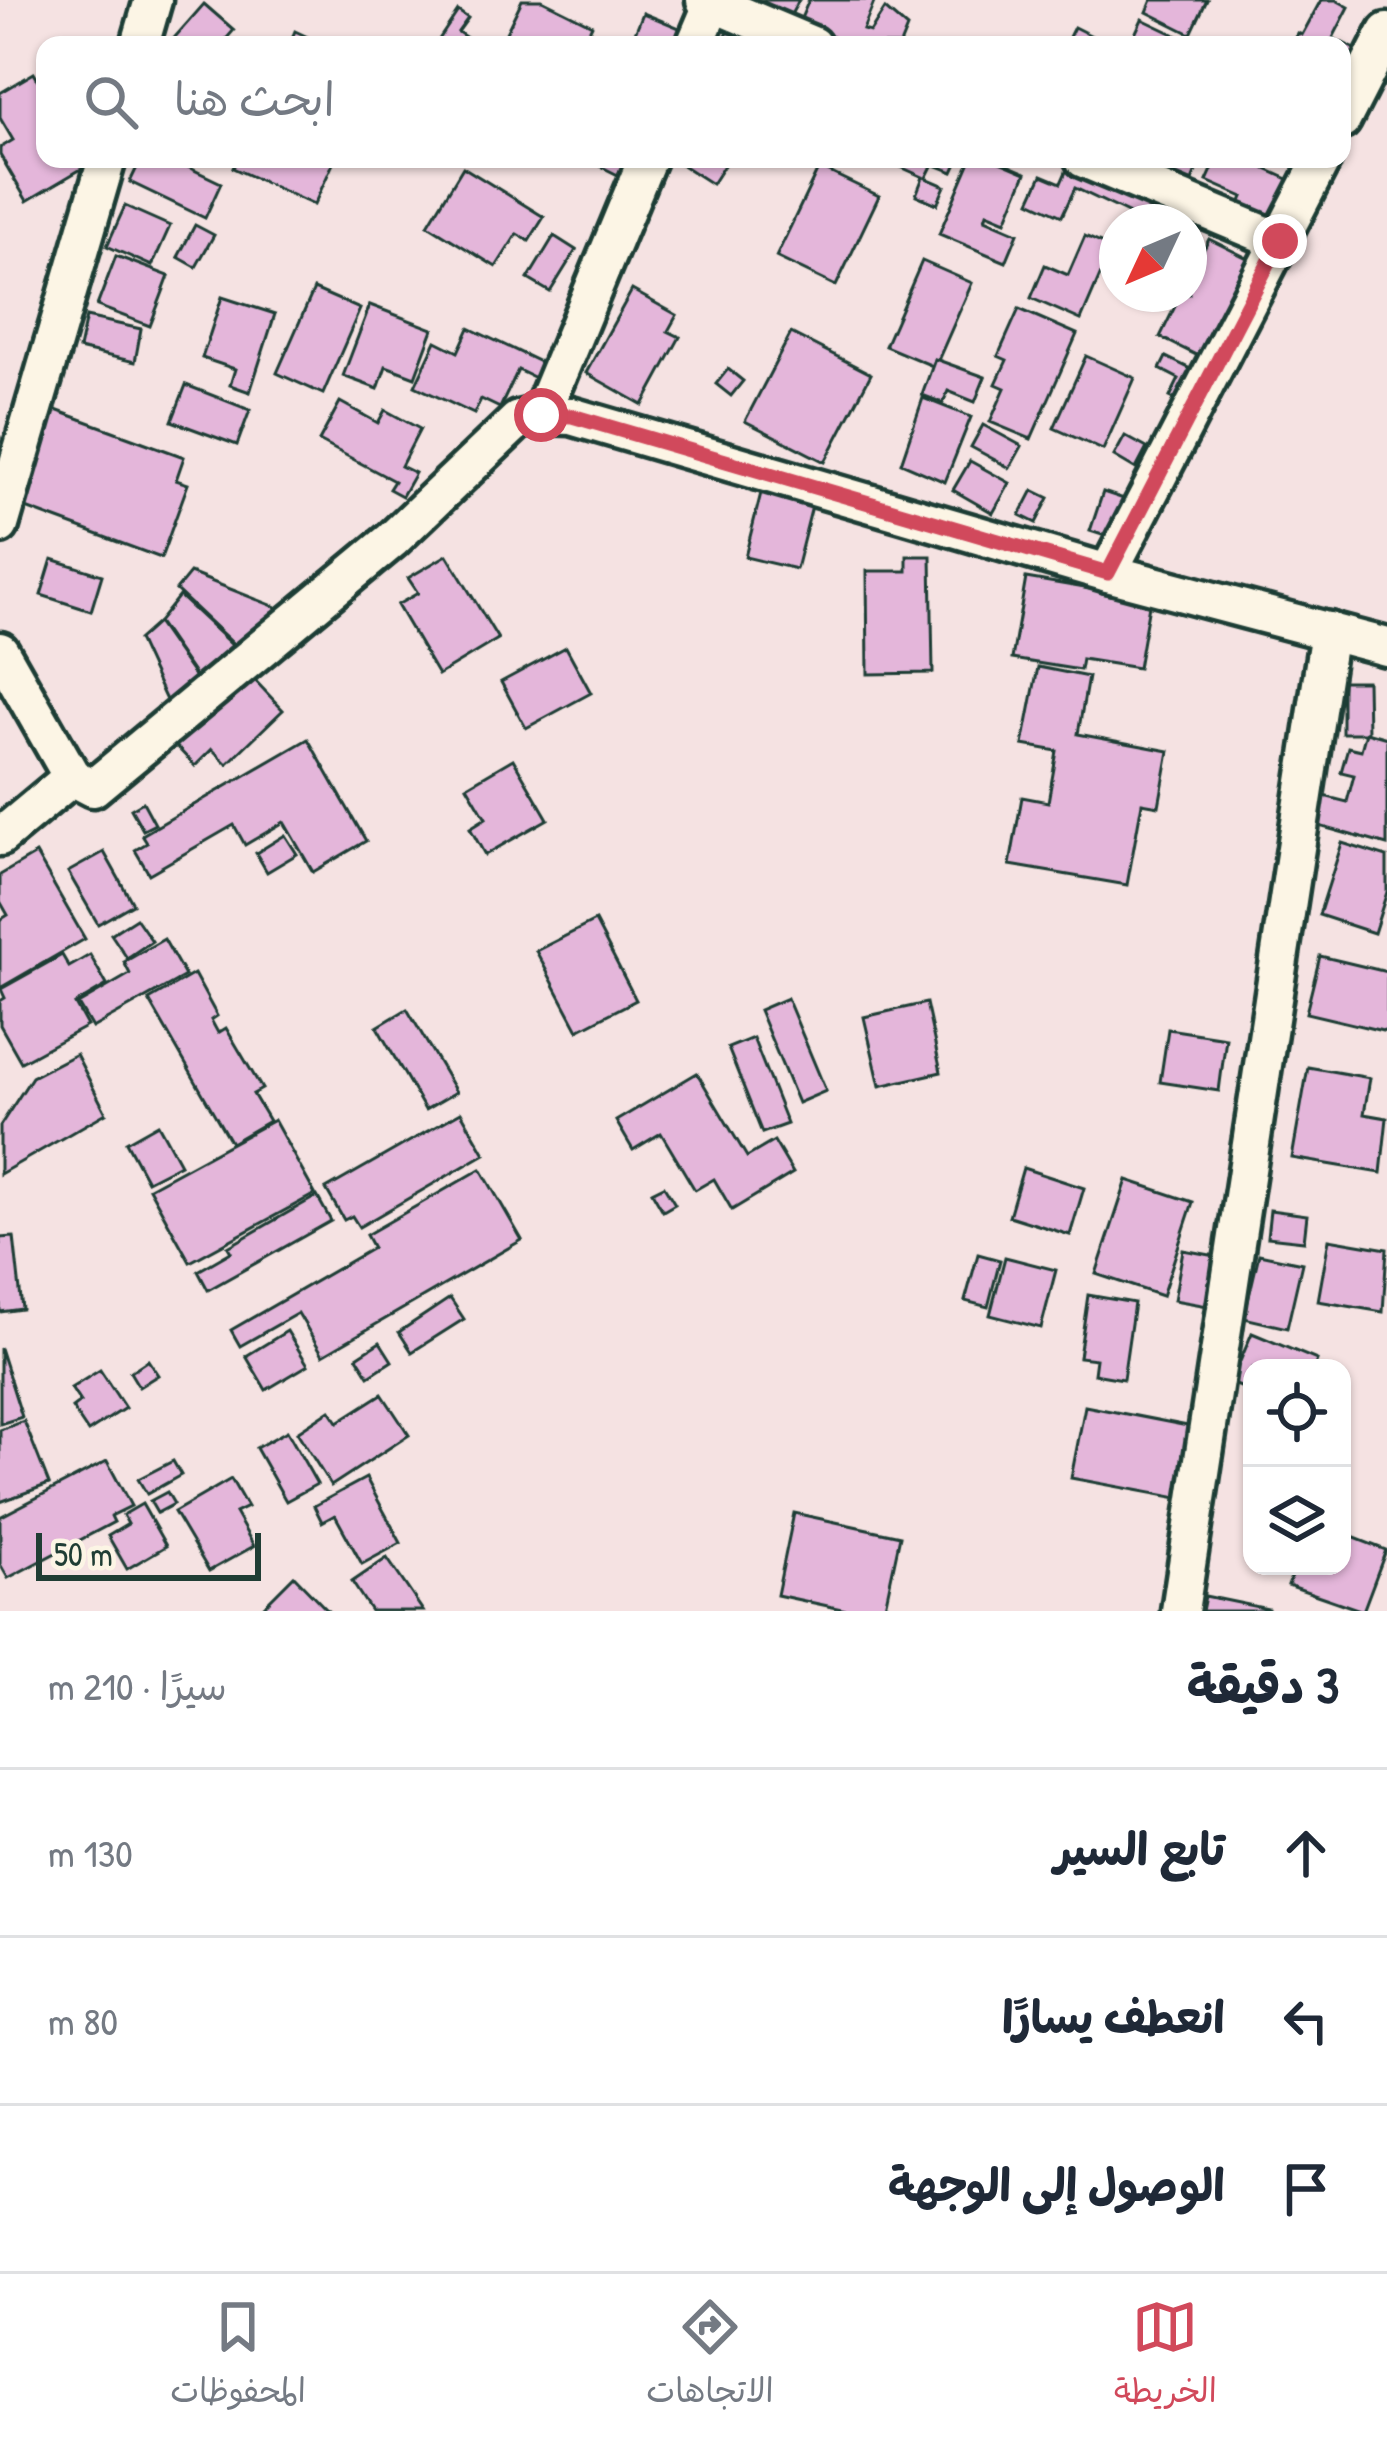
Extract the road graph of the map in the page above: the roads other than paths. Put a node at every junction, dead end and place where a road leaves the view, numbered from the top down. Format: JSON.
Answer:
{"nodes":[{"id":1,"x":153,"y":0,"type":"edge"},
{"id":2,"x":710,"y":1,"type":"edge"},
{"id":3,"x":1387,"y":32,"type":"edge"},
{"id":4,"x":143,"y":36,"type":"edge"},
{"id":5,"x":698,"y":36,"type":"edge"},
{"id":6,"x":791,"y":36,"type":"edge"},
{"id":7,"x":1351,"y":102,"type":"edge"},
{"id":8,"x":104,"y":168,"type":"edge"},
{"id":9,"x":643,"y":168,"type":"edge"},
{"id":10,"x":1106,"y":168,"type":"edge"},
{"id":11,"x":1317,"y":168,"type":"edge"},
{"id":12,"x":1280,"y":241,"type":"junction"},
{"id":13,"x":541,"y":415,"type":"junction"},
{"id":14,"x":0,"y":525,"type":"edge"},
{"id":15,"x":1108,"y":573,"type":"junction"},
{"id":16,"x":1329,"y":632,"type":"junction"},
{"id":17,"x":1387,"y":647,"type":"edge"},
{"id":18,"x":0,"y":651,"type":"edge"},
{"id":19,"x":72,"y":777,"type":"junction"},
{"id":20,"x":0,"y":837,"type":"edge"},
{"id":21,"x":1180,"y":1611,"type":"edge"}],
"edges":[{"from":1,"to":4,"type":"street"},
{"from":2,"to":5,"type":"street"},
{"from":2,"to":6,"type":"street"},
{"from":3,"to":7,"type":"street"},
{"from":8,"to":14,"type":"street"},
{"from":9,"to":13,"type":"street"},
{"from":10,"to":12,"type":"street"},
{"from":11,"to":12,"type":"street"},
{"from":12,"to":15,"type":"street"},
{"from":13,"to":15,"type":"street"},
{"from":13,"to":19,"type":"street"},
{"from":15,"to":16,"type":"street"},
{"from":16,"to":17,"type":"street"},
{"from":16,"to":21,"type":"street"},
{"from":18,"to":19,"type":"street"},
{"from":19,"to":20,"type":"street"}]}
